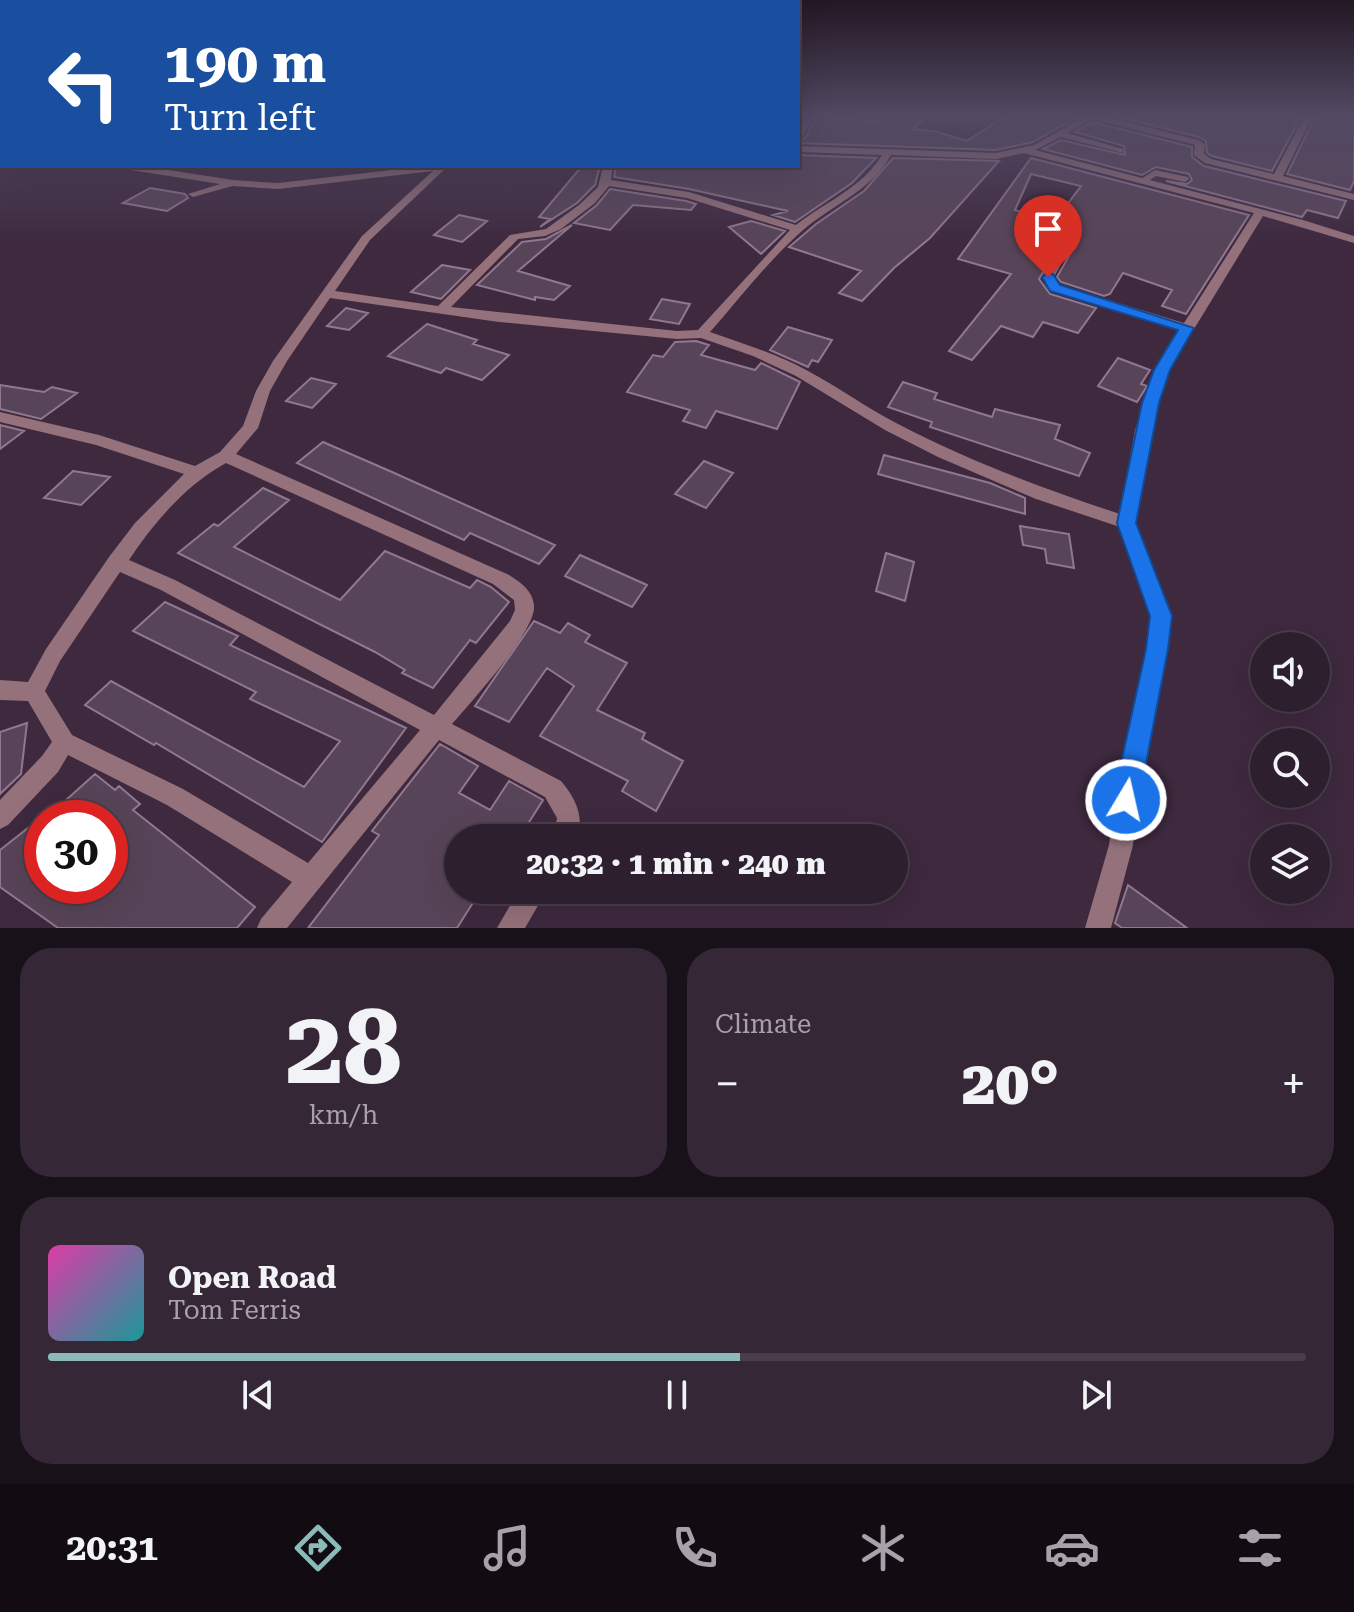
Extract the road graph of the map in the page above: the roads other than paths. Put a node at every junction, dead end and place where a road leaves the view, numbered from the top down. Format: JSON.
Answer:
{"nodes":[{"id":1,"x":886,"y":158,"type":"edge"},
{"id":2,"x":1055,"y":158,"type":"edge"},
{"id":3,"x":1203,"y":158,"type":"edge"},
{"id":4,"x":1287,"y":158,"type":"edge"},
{"id":5,"x":139,"y":168,"type":"edge"},
{"id":6,"x":215,"y":168,"type":"edge"},
{"id":7,"x":439,"y":168,"type":"edge"},
{"id":8,"x":447,"y":168,"type":"edge"},
{"id":9,"x":608,"y":168,"type":"edge"},
{"id":10,"x":201,"y":176,"type":"junction"},
{"id":11,"x":1277,"y":178,"type":"junction"},
{"id":12,"x":1185,"y":179,"type":"dead end"},
{"id":13,"x":1142,"y":181,"type":"junction"},
{"id":14,"x":605,"y":182,"type":"junction"},
{"id":15,"x":233,"y":183,"type":"junction"},
{"id":16,"x":193,"y":194,"type":"dead end"},
{"id":17,"x":1354,"y":197,"type":"edge"},
{"id":18,"x":1260,"y":212,"type":"junction"},
{"id":19,"x":1354,"y":226,"type":"edge"},
{"id":20,"x":797,"y":229,"type":"junction"},
{"id":21,"x":1353,"y":240,"type":"edge"},
{"id":22,"x":1066,"y":245,"type":"dead end"},
{"id":23,"x":327,"y":294,"type":"junction"},
{"id":24,"x":443,"y":308,"type":"junction"},
{"id":25,"x":1186,"y":328,"type":"junction"},
{"id":26,"x":702,"y":334,"type":"junction"},
{"id":27,"x":0,"y":417,"type":"edge"},
{"id":28,"x":226,"y":456,"type":"junction"},
{"id":29,"x":196,"y":472,"type":"junction"},
{"id":30,"x":1127,"y":523,"type":"junction"},
{"id":31,"x":115,"y":562,"type":"junction"},
{"id":32,"x":0,"y":690,"type":"edge"},
{"id":33,"x":34,"y":692,"type":"junction"},
{"id":34,"x":435,"y":726,"type":"junction"},
{"id":35,"x":64,"y":742,"type":"junction"},
{"id":36,"x":0,"y":817,"type":"edge"},
{"id":37,"x":569,"y":824,"type":"edge"},
{"id":38,"x":311,"y":879,"type":"junction"},
{"id":39,"x":525,"y":904,"type":"edge"},
{"id":40,"x":270,"y":928,"type":"edge"},
{"id":41,"x":510,"y":928,"type":"edge"},
{"id":42,"x":1098,"y":928,"type":"edge"}],
"edges":[{"from":1,"to":20,"type":"street"},
{"from":2,"to":13,"type":"street"},
{"from":3,"to":11,"type":"street"},
{"from":4,"to":11,"type":"street"},
{"from":5,"to":10,"type":"street"},
{"from":6,"to":10,"type":"street"},
{"from":7,"to":15,"type":"street"},
{"from":8,"to":23,"type":"street"},
{"from":9,"to":14,"type":"street"},
{"from":10,"to":15,"type":"street"},
{"from":11,"to":17,"type":"street"},
{"from":12,"to":13,"type":"lane"},
{"from":13,"to":18,"type":"street"},
{"from":14,"to":20,"type":"street"},
{"from":14,"to":24,"type":"street"},
{"from":15,"to":16,"type":"lane"},
{"from":18,"to":21,"type":"street"},
{"from":18,"to":25,"type":"street"},
{"from":19,"to":21,"type":"street"},
{"from":20,"to":26,"type":"street"},
{"from":22,"to":25,"type":"street"},
{"from":23,"to":24,"type":"street"},
{"from":23,"to":28,"type":"street"},
{"from":24,"to":26,"type":"street"},
{"from":25,"to":30,"type":"street"},
{"from":26,"to":30,"type":"street"},
{"from":27,"to":29,"type":"street"},
{"from":28,"to":29,"type":"street"},
{"from":28,"to":34,"type":"street"},
{"from":29,"to":31,"type":"street"},
{"from":30,"to":42,"type":"street"},
{"from":31,"to":33,"type":"street"},
{"from":31,"to":34,"type":"street"},
{"from":32,"to":33,"type":"street"},
{"from":33,"to":35,"type":"street"},
{"from":34,"to":37,"type":"street"},
{"from":34,"to":38,"type":"street"},
{"from":35,"to":36,"type":"street"},
{"from":35,"to":38,"type":"street"},
{"from":38,"to":40,"type":"street"},
{"from":39,"to":41,"type":"street"}]}
